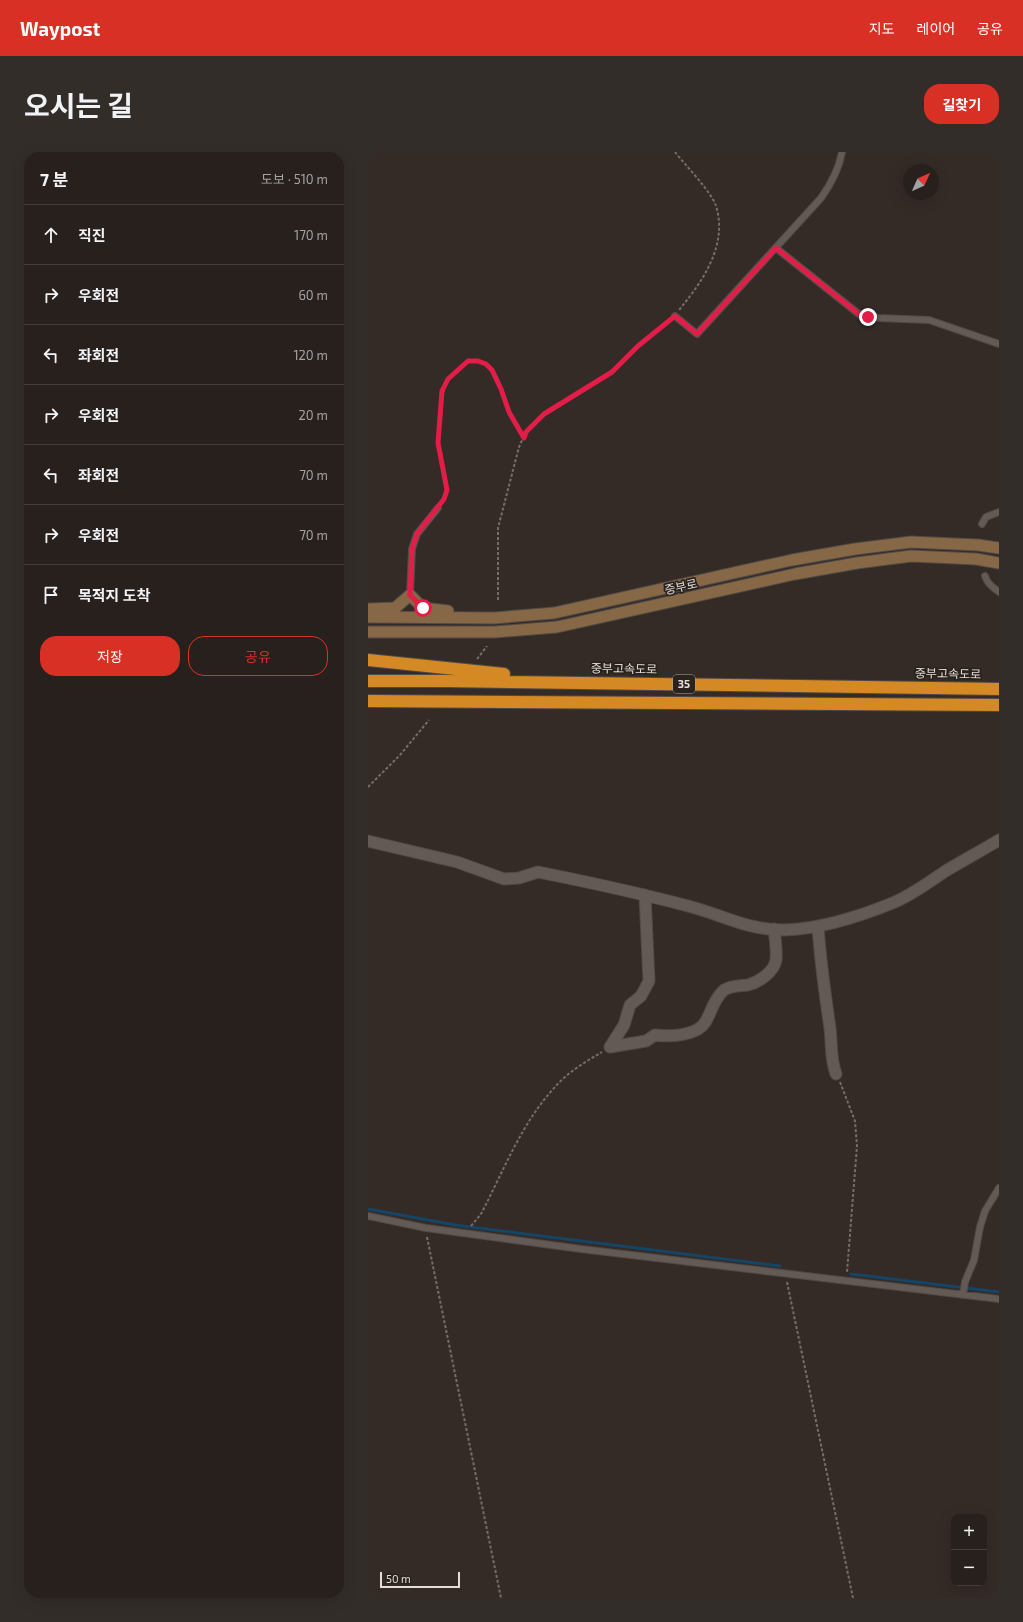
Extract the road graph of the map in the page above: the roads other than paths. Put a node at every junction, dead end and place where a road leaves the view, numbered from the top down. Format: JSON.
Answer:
{"nodes":[{"id":1,"x":842,"y":152,"type":"edge"},
{"id":2,"x":776,"y":248,"type":"junction"},
{"id":3,"x":675,"y":316,"type":"road end"},
{"id":4,"x":999,"y":344,"type":"edge"},
{"id":5,"x":438,"y":508,"type":"road end"},
{"id":6,"x":999,"y":512,"type":"edge"},
{"id":7,"x":982,"y":524,"type":"dead end"},
{"id":8,"x":999,"y":548,"type":"edge"},
{"id":9,"x":999,"y":563,"type":"edge"},
{"id":10,"x":986,"y":576,"type":"dead end"},
{"id":11,"x":999,"y":592,"type":"edge"},
{"id":12,"x":410,"y":595,"type":"junction"},
{"id":13,"x":368,"y":609,"type":"edge"},
{"id":14,"x":368,"y":617,"type":"edge"},
{"id":15,"x":494,"y":618,"type":"junction"},
{"id":16,"x":368,"y":632,"type":"edge"},
{"id":17,"x":368,"y":660,"type":"edge"},
{"id":18,"x":368,"y":681,"type":"edge"},
{"id":19,"x":579,"y":682,"type":"junction"},
{"id":20,"x":999,"y":689,"type":"edge"},
{"id":21,"x":368,"y":701,"type":"edge"},
{"id":22,"x":402,"y":701,"type":"junction"},
{"id":23,"x":999,"y":705,"type":"edge"},
{"id":24,"x":368,"y":706,"type":"edge"},
{"id":25,"x":999,"y":840,"type":"edge"},
{"id":26,"x":368,"y":841,"type":"edge"},
{"id":27,"x":645,"y":895,"type":"junction"},
{"id":28,"x":818,"y":926,"type":"junction"},
{"id":29,"x":774,"y":929,"type":"junction"},
{"id":30,"x":836,"y":1074,"type":"road end"},
{"id":31,"x":999,"y":1188,"type":"edge"},
{"id":32,"x":368,"y":1216,"type":"edge"},
{"id":33,"x":963,"y":1294,"type":"junction"},
{"id":34,"x":999,"y":1299,"type":"edge"}],
"edges":[{"from":1,"to":2,"type":"lane"},
{"from":2,"to":3,"type":"lane"},
{"from":2,"to":4,"type":"lane"},
{"from":5,"to":12,"type":"lane"},
{"from":6,"to":7,"type":"lane"},
{"from":8,"to":15,"type":"main road","name":"중부로"},
{"from":9,"to":16,"type":"main road","name":"중부로"},
{"from":10,"to":11,"type":"lane"},
{"from":12,"to":13,"type":"main road"},
{"from":12,"to":15,"type":"main road"},
{"from":14,"to":15,"type":"main road","name":"중부로"},
{"from":17,"to":19,"type":"highway"},
{"from":18,"to":19,"type":"highway","name":"중부고속도로","number":"35"},
{"from":19,"to":20,"type":"highway","name":"중부고속도로","number":"35"},
{"from":21,"to":22,"type":"highway","number":"35"},
{"from":22,"to":23,"type":"highway","number":"35"},
{"from":22,"to":24,"type":"highway"},
{"from":25,"to":28,"type":"street"},
{"from":26,"to":27,"type":"street"},
{"from":27,"to":29,"type":"street"},
{"from":27,"to":29,"type":"street"},
{"from":28,"to":29,"type":"street"},
{"from":28,"to":30,"type":"street"},
{"from":31,"to":33,"type":"lane"},
{"from":32,"to":33,"type":"lane"},
{"from":33,"to":34,"type":"lane"}]}
